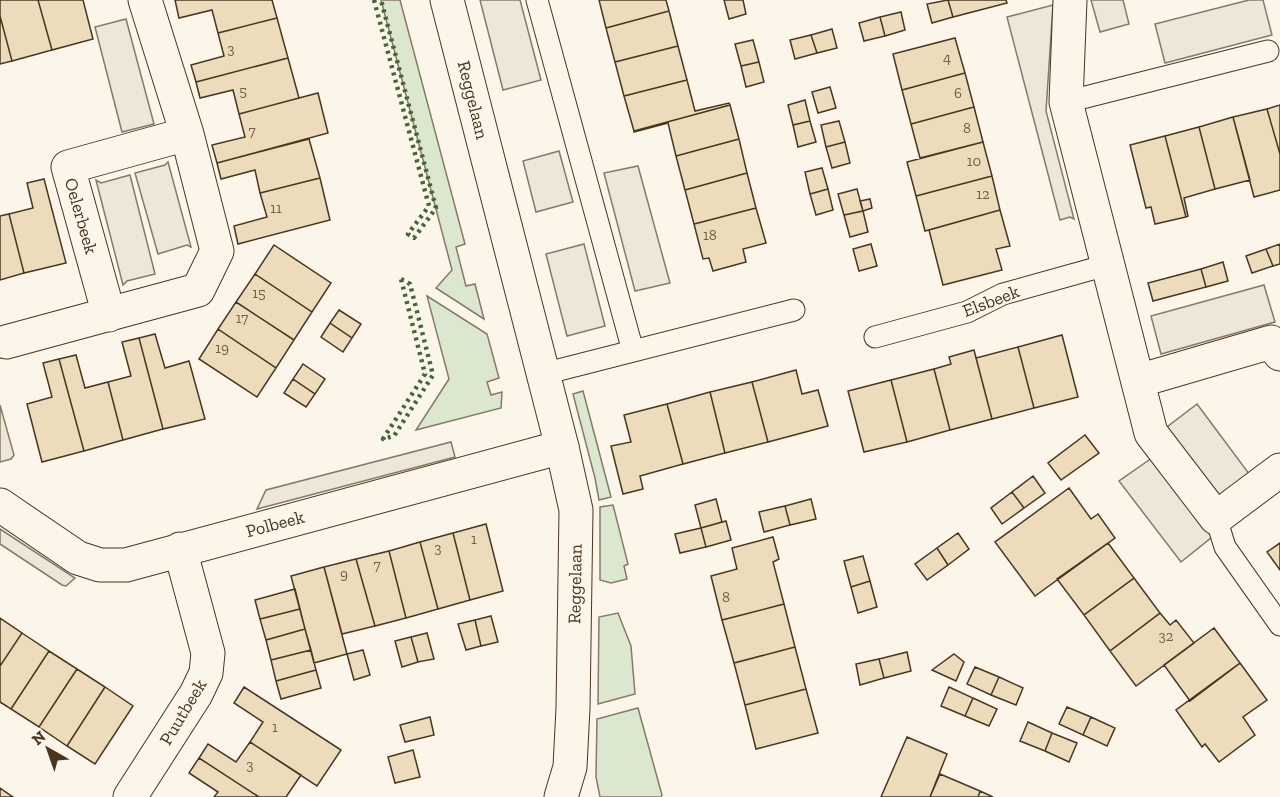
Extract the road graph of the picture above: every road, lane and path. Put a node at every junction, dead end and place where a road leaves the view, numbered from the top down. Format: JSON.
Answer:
{"nodes":[{"id":1,"x":145,"y":0,"type":"edge"},
{"id":2,"x":447,"y":0,"type":"edge"},
{"id":3,"x":537,"y":0,"type":"edge"},
{"id":4,"x":1070,"y":0,"type":"edge"},
{"id":5,"x":1268,"y":51,"type":"dead end"},
{"id":6,"x":1066,"y":102,"type":"junction"},
{"id":7,"x":187,"y":135,"type":"junction"},
{"id":8,"x":1107,"y":265,"type":"junction"},
{"id":9,"x":794,"y":310,"type":"dead end"},
{"id":10,"x":109,"y":315,"type":"junction"},
{"id":11,"x":875,"y":337,"type":"dead end"},
{"id":12,"x":6,"y":342,"type":"dead end"},
{"id":13,"x":633,"y":351,"type":"junction"},
{"id":14,"x":1280,"y":354,"type":"edge"},
{"id":15,"x":543,"y":374,"type":"junction"},
{"id":16,"x":1138,"y":381,"type":"junction"},
{"id":17,"x":562,"y":447,"type":"junction"},
{"id":18,"x":1280,"y":470,"type":"edge"},
{"id":19,"x":0,"y":505,"type":"edge"},
{"id":20,"x":1216,"y":518,"type":"junction"},
{"id":21,"x":180,"y":549,"type":"junction"},
{"id":22,"x":1280,"y":625,"type":"edge"},
{"id":23,"x":130,"y":797,"type":"edge"},
{"id":24,"x":561,"y":797,"type":"edge"}],
"edges":[{"from":1,"to":7,"type":"street"},
{"from":2,"to":15,"type":"street","name":"Reggelaan"},
{"from":3,"to":13,"type":"lane"},
{"from":4,"to":6,"type":"street"},
{"from":5,"to":6,"type":"lane"},
{"from":6,"to":8,"type":"street"},
{"from":7,"to":10,"type":"street"},
{"from":7,"to":10,"type":"street","name":"Oelerbeek"},
{"from":8,"to":11,"type":"lane","name":"Elsbeek"},
{"from":8,"to":16,"type":"street"},
{"from":9,"to":13,"type":"lane"},
{"from":10,"to":12,"type":"street"},
{"from":13,"to":15,"type":"lane"},
{"from":14,"to":16,"type":"street"},
{"from":15,"to":17,"type":"street","name":"Reggelaan"},
{"from":16,"to":20,"type":"street"},
{"from":17,"to":21,"type":"street","name":"Polbeek"},
{"from":17,"to":24,"type":"street","name":"Reggelaan"},
{"from":18,"to":20,"type":"street"},
{"from":19,"to":21,"type":"street","name":"Polbeek"},
{"from":20,"to":22,"type":"lane"},
{"from":21,"to":23,"type":"street","name":"Puutbeek"}]}
